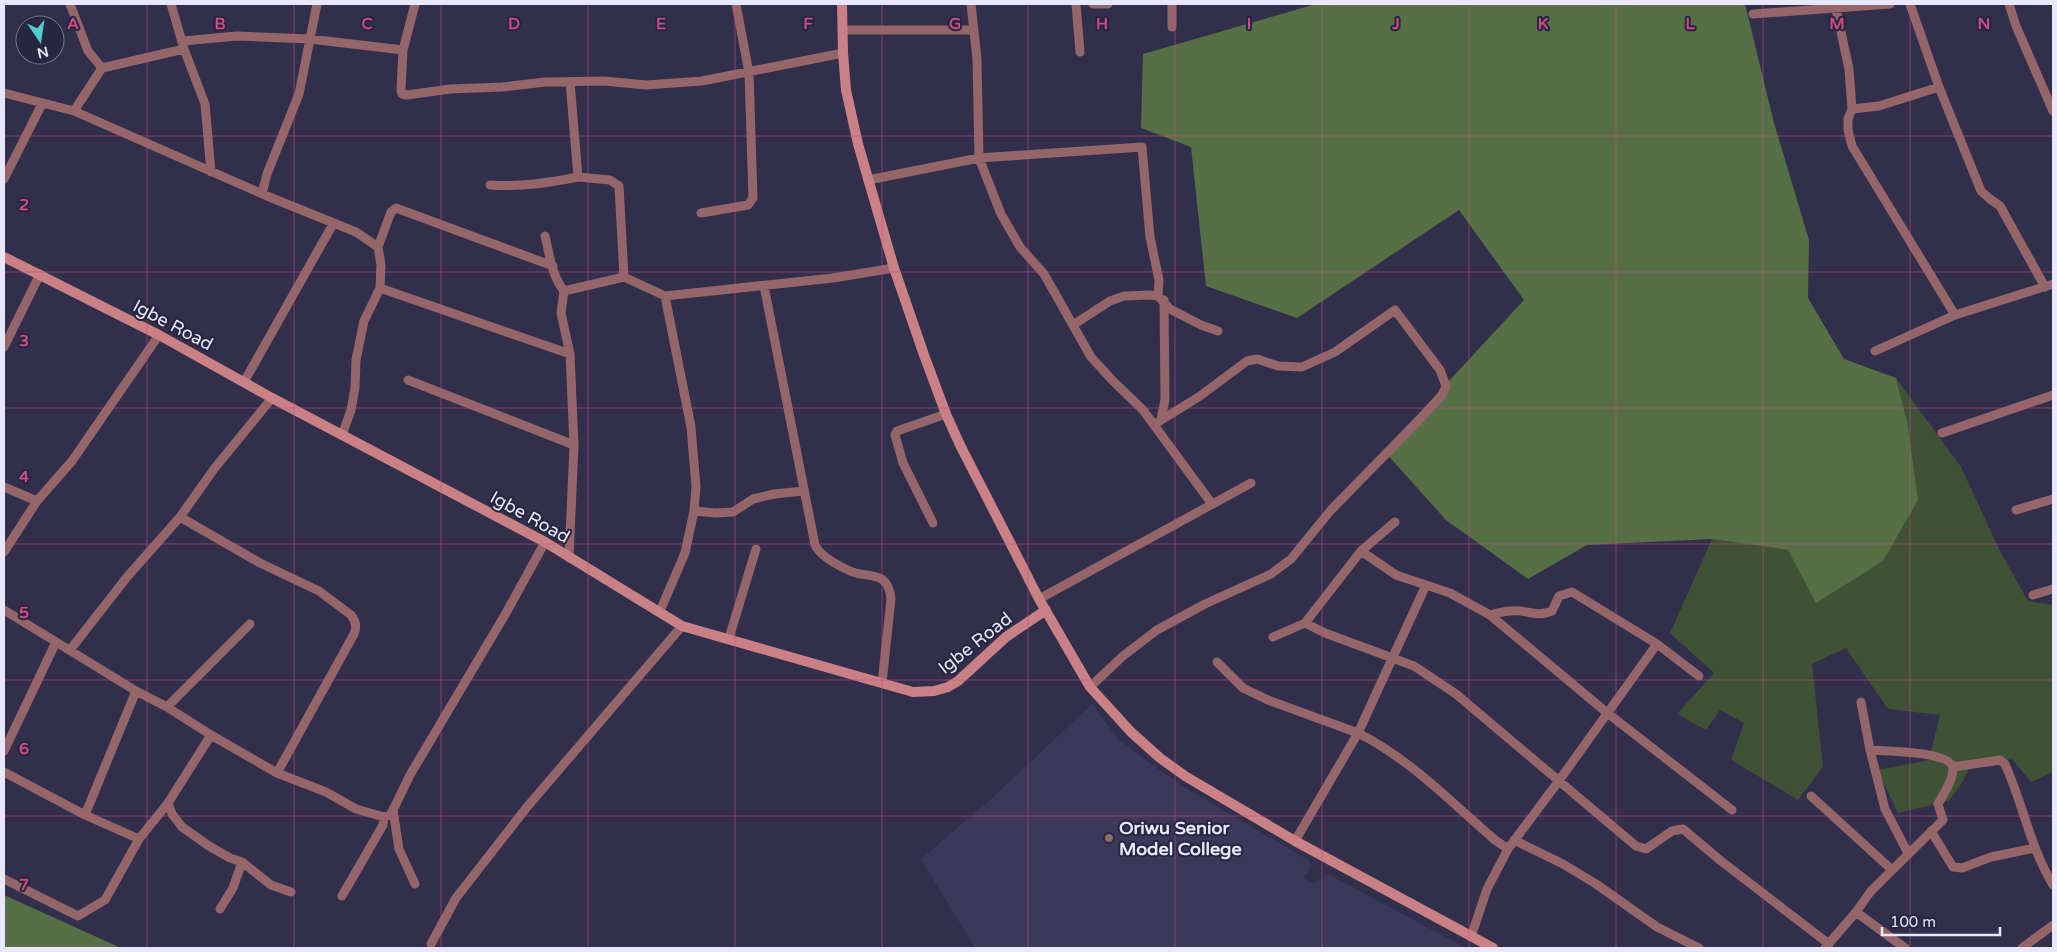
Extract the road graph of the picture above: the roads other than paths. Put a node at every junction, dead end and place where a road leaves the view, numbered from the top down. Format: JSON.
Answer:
{"nodes":[{"id":1,"x":70,"y":4,"type":"edge"},
{"id":2,"x":171,"y":4,"type":"edge"},
{"id":3,"x":317,"y":4,"type":"edge"},
{"id":4,"x":415,"y":4,"type":"edge"},
{"id":5,"x":736,"y":4,"type":"edge"},
{"id":6,"x":842,"y":4,"type":"edge"},
{"id":7,"x":971,"y":4,"type":"edge"},
{"id":8,"x":1076,"y":4,"type":"edge"},
{"id":9,"x":1093,"y":4,"type":"edge"},
{"id":10,"x":1108,"y":4,"type":"edge"},
{"id":11,"x":1172,"y":4,"type":"edge"},
{"id":12,"x":1890,"y":4,"type":"edge"},
{"id":13,"x":1910,"y":4,"type":"edge"},
{"id":14,"x":2009,"y":4,"type":"edge"},
{"id":15,"x":1836,"y":6,"type":"edge"},
{"id":16,"x":1753,"y":14,"type":"dead end"},
{"id":17,"x":1172,"y":28,"type":"dead end"},
{"id":18,"x":843,"y":30,"type":"junction"},
{"id":19,"x":973,"y":30,"type":"junction"},
{"id":20,"x":310,"y":39,"type":"junction"},
{"id":21,"x":183,"y":45,"type":"junction"},
{"id":22,"x":403,"y":50,"type":"junction"},
{"id":23,"x":1080,"y":52,"type":"dead end"},
{"id":24,"x":843,"y":53,"type":"junction"},
{"id":25,"x":102,"y":68,"type":"junction"},
{"id":26,"x":749,"y":73,"type":"junction"},
{"id":27,"x":570,"y":82,"type":"junction"},
{"id":28,"x":1939,"y":88,"type":"junction"},
{"id":29,"x":4,"y":93,"type":"edge"},
{"id":30,"x":42,"y":104,"type":"junction"},
{"id":31,"x":1852,"y":109,"type":"junction"},
{"id":32,"x":74,"y":111,"type":"junction"},
{"id":33,"x":2053,"y":111,"type":"edge"},
{"id":34,"x":979,"y":158,"type":"junction"},
{"id":35,"x":211,"y":172,"type":"junction"},
{"id":36,"x":578,"y":177,"type":"junction"},
{"id":37,"x":4,"y":179,"type":"edge"},
{"id":38,"x":868,"y":180,"type":"junction"},
{"id":39,"x":490,"y":185,"type":"dead end"},
{"id":40,"x":262,"y":194,"type":"junction"},
{"id":41,"x":701,"y":213,"type":"dead end"},
{"id":42,"x":334,"y":224,"type":"junction"},
{"id":43,"x":545,"y":236,"type":"dead end"},
{"id":44,"x":378,"y":247,"type":"junction"},
{"id":45,"x":4,"y":257,"type":"edge"},
{"id":46,"x":553,"y":266,"type":"junction"},
{"id":47,"x":894,"y":268,"type":"junction"},
{"id":48,"x":40,"y":274,"type":"junction"},
{"id":49,"x":624,"y":277,"type":"junction"},
{"id":50,"x":764,"y":286,"type":"junction"},
{"id":51,"x":2049,"y":286,"type":"edge"},
{"id":52,"x":380,"y":288,"type":"junction"},
{"id":53,"x":564,"y":291,"type":"junction"},
{"id":54,"x":665,"y":296,"type":"junction"},
{"id":55,"x":1161,"y":298,"type":"junction"},
{"id":56,"x":1955,"y":315,"type":"junction"},
{"id":57,"x":1073,"y":325,"type":"junction"},
{"id":58,"x":1218,"y":331,"type":"dead end"},
{"id":59,"x":159,"y":335,"type":"junction"},
{"id":60,"x":4,"y":347,"type":"edge"},
{"id":61,"x":1875,"y":352,"type":"dead end"},
{"id":62,"x":570,"y":354,"type":"junction"},
{"id":63,"x":408,"y":380,"type":"dead end"},
{"id":64,"x":244,"y":382,"type":"junction"},
{"id":65,"x":2053,"y":395,"type":"edge"},
{"id":66,"x":272,"y":398,"type":"junction"},
{"id":67,"x":946,"y":414,"type":"junction"},
{"id":68,"x":1158,"y":422,"type":"junction"},
{"id":69,"x":1942,"y":433,"type":"dead end"},
{"id":70,"x":342,"y":435,"type":"junction"},
{"id":71,"x":574,"y":445,"type":"junction"},
{"id":72,"x":1251,"y":483,"type":"dead end"},
{"id":73,"x":4,"y":487,"type":"edge"},
{"id":74,"x":804,"y":491,"type":"junction"},
{"id":75,"x":2053,"y":499,"type":"edge"},
{"id":76,"x":38,"y":501,"type":"junction"},
{"id":77,"x":1212,"y":504,"type":"junction"},
{"id":78,"x":694,"y":510,"type":"junction"},
{"id":79,"x":2016,"y":510,"type":"dead end"},
{"id":80,"x":180,"y":517,"type":"junction"},
{"id":81,"x":1396,"y":522,"type":"dead end"},
{"id":82,"x":933,"y":523,"type":"dead end"},
{"id":83,"x":545,"y":542,"type":"junction"},
{"id":84,"x":756,"y":549,"type":"dead end"},
{"id":85,"x":4,"y":552,"type":"edge"},
{"id":86,"x":1362,"y":552,"type":"junction"},
{"id":87,"x":569,"y":558,"type":"junction"},
{"id":88,"x":1426,"y":585,"type":"junction"},
{"id":89,"x":2053,"y":589,"type":"edge"},
{"id":90,"x":2032,"y":595,"type":"dead end"},
{"id":91,"x":1039,"y":599,"type":"junction"},
{"id":92,"x":4,"y":610,"type":"edge"},
{"id":93,"x":1046,"y":610,"type":"junction"},
{"id":94,"x":660,"y":611,"type":"junction"},
{"id":95,"x":1490,"y":615,"type":"junction"},
{"id":96,"x":1305,"y":623,"type":"junction"},
{"id":97,"x":250,"y":624,"type":"dead end"},
{"id":98,"x":682,"y":626,"type":"junction"},
{"id":99,"x":1273,"y":637,"type":"dead end"},
{"id":100,"x":729,"y":638,"type":"junction"},
{"id":101,"x":56,"y":642,"type":"junction"},
{"id":102,"x":1657,"y":644,"type":"junction"},
{"id":103,"x":70,"y":650,"type":"junction"},
{"id":104,"x":1392,"y":657,"type":"junction"},
{"id":105,"x":1217,"y":662,"type":"dead end"},
{"id":106,"x":1699,"y":676,"type":"dead end"},
{"id":107,"x":882,"y":683,"type":"junction"},
{"id":108,"x":1090,"y":687,"type":"junction"},
{"id":109,"x":136,"y":691,"type":"junction"},
{"id":110,"x":1861,"y":702,"type":"dead end"},
{"id":111,"x":167,"y":707,"type":"junction"},
{"id":112,"x":1606,"y":712,"type":"junction"},
{"id":113,"x":1358,"y":733,"type":"junction"},
{"id":114,"x":211,"y":735,"type":"junction"},
{"id":115,"x":1870,"y":750,"type":"junction"},
{"id":116,"x":4,"y":751,"type":"edge"},
{"id":117,"x":1953,"y":767,"type":"junction"},
{"id":118,"x":4,"y":772,"type":"edge"},
{"id":119,"x":277,"y":773,"type":"junction"},
{"id":120,"x":1558,"y":782,"type":"junction"},
{"id":121,"x":1811,"y":796,"type":"dead end"},
{"id":122,"x":168,"y":803,"type":"junction"},
{"id":123,"x":393,"y":810,"type":"junction"},
{"id":124,"x":1732,"y":810,"type":"dead end"},
{"id":125,"x":85,"y":815,"type":"junction"},
{"id":126,"x":384,"y":817,"type":"junction"},
{"id":127,"x":1931,"y":832,"type":"junction"},
{"id":128,"x":139,"y":840,"type":"junction"},
{"id":129,"x":1514,"y":840,"type":"junction"},
{"id":130,"x":1296,"y":841,"type":"junction"},
{"id":131,"x":2035,"y":848,"type":"junction"},
{"id":132,"x":1508,"y":849,"type":"junction"},
{"id":133,"x":1908,"y":853,"type":"junction"},
{"id":134,"x":242,"y":862,"type":"junction"},
{"id":135,"x":1891,"y":869,"type":"junction"},
{"id":136,"x":4,"y":879,"type":"edge"},
{"id":137,"x":415,"y":884,"type":"dead end"},
{"id":138,"x":2053,"y":885,"type":"edge"},
{"id":139,"x":291,"y":892,"type":"dead end"},
{"id":140,"x":342,"y":896,"type":"dead end"},
{"id":141,"x":220,"y":909,"type":"dead end"},
{"id":142,"x":1856,"y":912,"type":"junction"},
{"id":143,"x":2053,"y":925,"type":"edge"},
{"id":144,"x":1471,"y":937,"type":"junction"},
{"id":145,"x":431,"y":944,"type":"dead end"},
{"id":146,"x":1827,"y":946,"type":"edge"},
{"id":147,"x":1493,"y":948,"type":"edge"},
{"id":148,"x":1699,"y":948,"type":"edge"},
{"id":149,"x":1904,"y":948,"type":"edge"},
{"id":150,"x":2022,"y":948,"type":"edge"}],
"edges":[{"from":1,"to":25,"type":"street"},
{"from":2,"to":21,"type":"street"},
{"from":3,"to":20,"type":"street"},
{"from":4,"to":22,"type":"street"},
{"from":5,"to":26,"type":"street"},
{"from":6,"to":18,"type":"main road"},
{"from":7,"to":19,"type":"street"},
{"from":8,"to":23,"type":"street"},
{"from":9,"to":10,"type":"street"},
{"from":11,"to":17,"type":"street"},
{"from":12,"to":15,"type":"street"},
{"from":13,"to":28,"type":"street"},
{"from":14,"to":33,"type":"street"},
{"from":15,"to":16,"type":"street"},
{"from":15,"to":31,"type":"street"},
{"from":18,"to":19,"type":"street"},
{"from":18,"to":24,"type":"main road"},
{"from":19,"to":34,"type":"street"},
{"from":20,"to":21,"type":"street"},
{"from":20,"to":22,"type":"street"},
{"from":20,"to":40,"type":"street"},
{"from":21,"to":25,"type":"street"},
{"from":21,"to":35,"type":"street"},
{"from":22,"to":27,"type":"street"},
{"from":24,"to":26,"type":"street"},
{"from":24,"to":38,"type":"main road"},
{"from":25,"to":32,"type":"street"},
{"from":26,"to":27,"type":"street"},
{"from":26,"to":41,"type":"street"},
{"from":27,"to":36,"type":"street"},
{"from":28,"to":31,"type":"street"},
{"from":28,"to":51,"type":"street"},
{"from":29,"to":30,"type":"street"},
{"from":30,"to":32,"type":"street"},
{"from":30,"to":37,"type":"street"},
{"from":31,"to":56,"type":"street"},
{"from":32,"to":35,"type":"street"},
{"from":34,"to":38,"type":"street"},
{"from":34,"to":55,"type":"street"},
{"from":34,"to":57,"type":"street"},
{"from":35,"to":40,"type":"street"},
{"from":36,"to":39,"type":"street"},
{"from":36,"to":49,"type":"street"},
{"from":38,"to":47,"type":"main road"},
{"from":40,"to":42,"type":"street"},
{"from":42,"to":44,"type":"street"},
{"from":42,"to":64,"type":"street"},
{"from":43,"to":46,"type":"street"},
{"from":44,"to":46,"type":"street"},
{"from":44,"to":52,"type":"street"},
{"from":45,"to":48,"type":"main road","name":"Igbe Road"},
{"from":46,"to":53,"type":"street"},
{"from":47,"to":50,"type":"street"},
{"from":47,"to":67,"type":"main road"},
{"from":48,"to":59,"type":"main road","name":"Igbe Road"},
{"from":48,"to":60,"type":"street"},
{"from":49,"to":53,"type":"street"},
{"from":49,"to":54,"type":"street"},
{"from":50,"to":54,"type":"street"},
{"from":50,"to":74,"type":"street"},
{"from":51,"to":56,"type":"street"},
{"from":52,"to":62,"type":"street"},
{"from":52,"to":70,"type":"street"},
{"from":53,"to":62,"type":"street"},
{"from":54,"to":78,"type":"street"},
{"from":55,"to":57,"type":"street"},
{"from":55,"to":58,"type":"street"},
{"from":55,"to":68,"type":"street"},
{"from":56,"to":61,"type":"street"},
{"from":57,"to":68,"type":"street"},
{"from":59,"to":64,"type":"main road","name":"Igbe Road"},
{"from":59,"to":76,"type":"street"},
{"from":62,"to":71,"type":"street"},
{"from":63,"to":71,"type":"street"},
{"from":64,"to":66,"type":"main road","name":"Igbe Road"},
{"from":65,"to":69,"type":"street"},
{"from":66,"to":70,"type":"main road","name":"Igbe Road"},
{"from":66,"to":80,"type":"street"},
{"from":67,"to":82,"type":"street"},
{"from":67,"to":91,"type":"main road"},
{"from":68,"to":77,"type":"street"},
{"from":68,"to":108,"type":"street"},
{"from":70,"to":83,"type":"main road","name":"Igbe Road"},
{"from":71,"to":87,"type":"street"},
{"from":72,"to":77,"type":"street"},
{"from":73,"to":76,"type":"street"},
{"from":74,"to":78,"type":"street"},
{"from":74,"to":107,"type":"street"},
{"from":75,"to":79,"type":"street"},
{"from":76,"to":85,"type":"street"},
{"from":77,"to":91,"type":"street"},
{"from":78,"to":94,"type":"street"},
{"from":80,"to":103,"type":"street"},
{"from":80,"to":119,"type":"street"},
{"from":81,"to":86,"type":"street"},
{"from":83,"to":87,"type":"main road","name":"Igbe Road"},
{"from":83,"to":123,"type":"street"},
{"from":84,"to":100,"type":"street"},
{"from":86,"to":88,"type":"street"},
{"from":86,"to":96,"type":"street"},
{"from":87,"to":94,"type":"main road","name":"Igbe Road"},
{"from":88,"to":95,"type":"street"},
{"from":88,"to":104,"type":"street"},
{"from":89,"to":90,"type":"street"},
{"from":91,"to":93,"type":"main road"},
{"from":92,"to":101,"type":"street"},
{"from":93,"to":107,"type":"main road","name":"Igbe Road"},
{"from":93,"to":108,"type":"main road"},
{"from":94,"to":98,"type":"main road","name":"Igbe Road"},
{"from":95,"to":102,"type":"street"},
{"from":95,"to":112,"type":"street"},
{"from":96,"to":99,"type":"street"},
{"from":96,"to":104,"type":"street"},
{"from":97,"to":111,"type":"street"},
{"from":98,"to":100,"type":"main road","name":"Igbe Road"},
{"from":98,"to":145,"type":"street"},
{"from":100,"to":107,"type":"main road","name":"Igbe Road"},
{"from":101,"to":103,"type":"street"},
{"from":101,"to":116,"type":"street"},
{"from":102,"to":106,"type":"street"},
{"from":102,"to":112,"type":"street"},
{"from":103,"to":109,"type":"street"},
{"from":104,"to":113,"type":"street"},
{"from":104,"to":120,"type":"street"},
{"from":105,"to":113,"type":"street"},
{"from":108,"to":130,"type":"main road"},
{"from":109,"to":111,"type":"street"},
{"from":109,"to":125,"type":"street"},
{"from":110,"to":115,"type":"street"},
{"from":111,"to":114,"type":"street"},
{"from":112,"to":120,"type":"street"},
{"from":112,"to":124,"type":"street"},
{"from":113,"to":130,"type":"street"},
{"from":113,"to":132,"type":"street"},
{"from":114,"to":119,"type":"street"},
{"from":114,"to":122,"type":"street"},
{"from":115,"to":117,"type":"street"},
{"from":115,"to":133,"type":"street"},
{"from":117,"to":127,"type":"street"},
{"from":117,"to":131,"type":"street"},
{"from":118,"to":125,"type":"street"},
{"from":119,"to":126,"type":"street"},
{"from":120,"to":129,"type":"street"},
{"from":120,"to":146,"type":"street"},
{"from":121,"to":135,"type":"street"},
{"from":122,"to":128,"type":"street"},
{"from":122,"to":134,"type":"street"},
{"from":123,"to":126,"type":"street"},
{"from":123,"to":137,"type":"street"},
{"from":125,"to":128,"type":"street"},
{"from":126,"to":140,"type":"street"},
{"from":127,"to":131,"type":"street"},
{"from":127,"to":133,"type":"street"},
{"from":128,"to":136,"type":"street"},
{"from":129,"to":132,"type":"street"},
{"from":129,"to":148,"type":"street"},
{"from":130,"to":144,"type":"main road"},
{"from":131,"to":138,"type":"street"},
{"from":132,"to":144,"type":"street"},
{"from":133,"to":135,"type":"street"},
{"from":134,"to":139,"type":"street"},
{"from":134,"to":141,"type":"street"},
{"from":135,"to":142,"type":"street"},
{"from":142,"to":146,"type":"street"},
{"from":142,"to":149,"type":"street"},
{"from":143,"to":150,"type":"street"},
{"from":144,"to":147,"type":"main road"}]}
